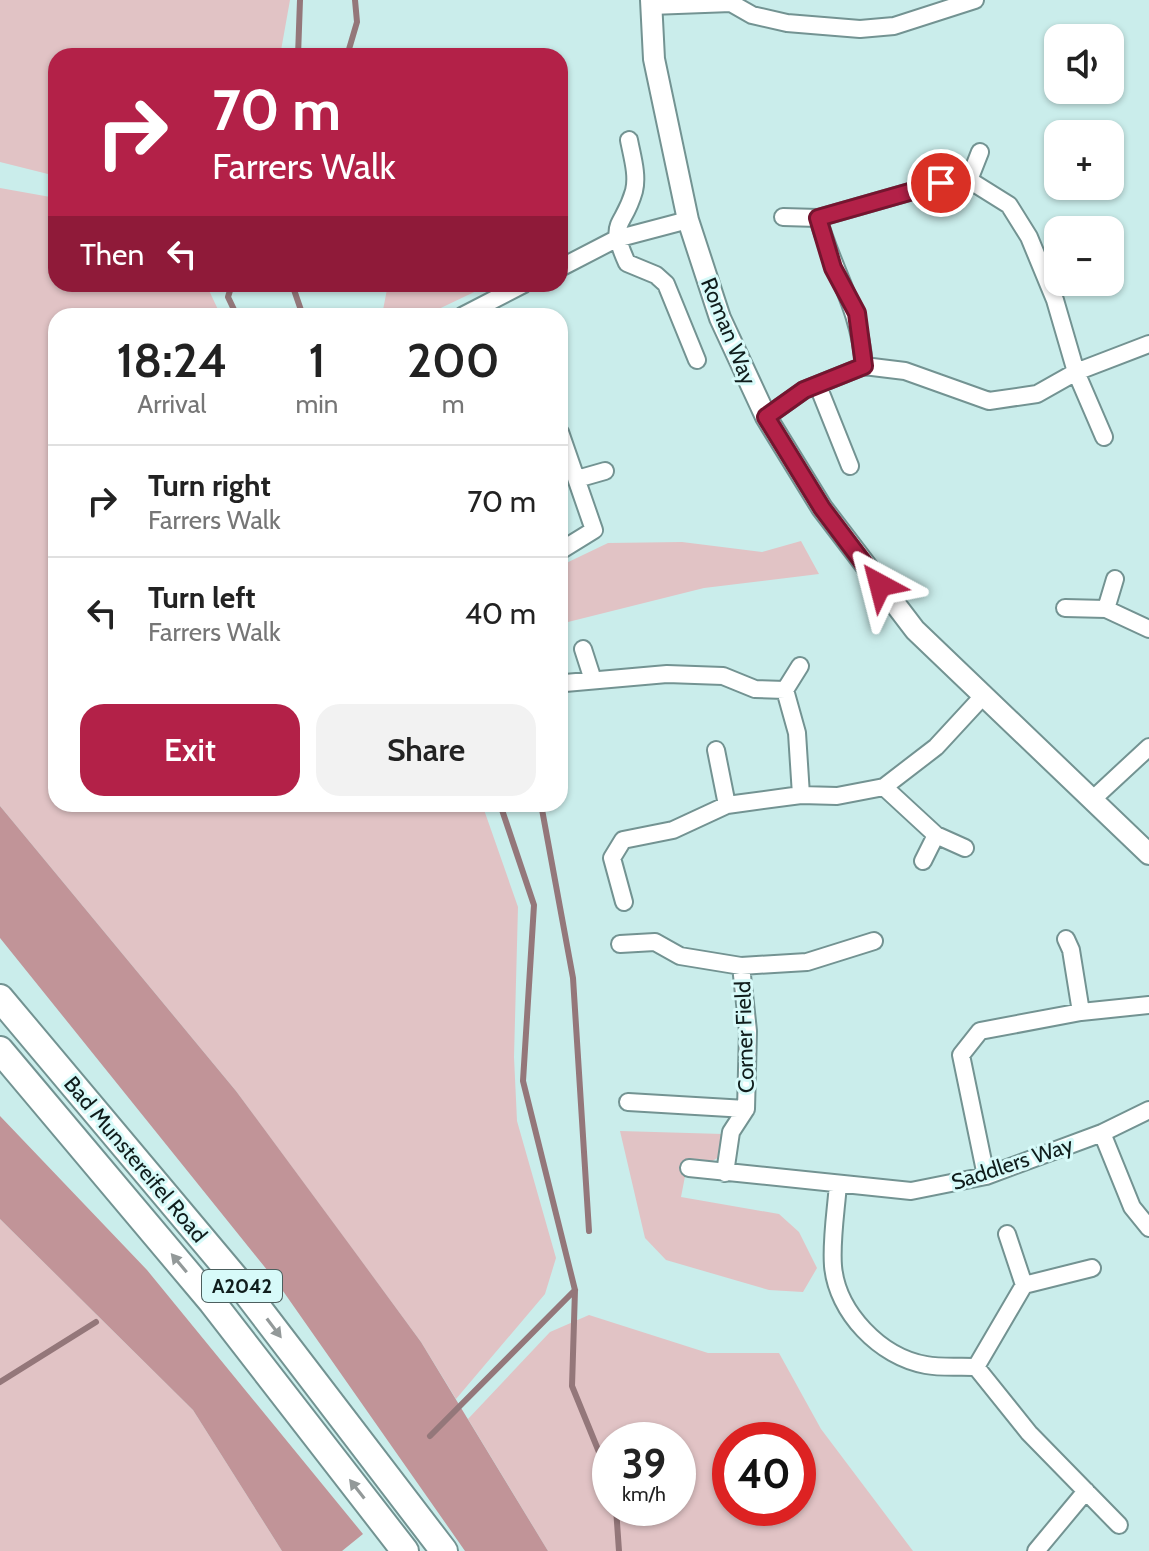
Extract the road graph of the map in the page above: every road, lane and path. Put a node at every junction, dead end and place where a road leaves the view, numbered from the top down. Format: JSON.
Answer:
{"nodes":[{"id":1,"x":975,"y":0,"type":"edge"},
{"id":2,"x":651,"y":3,"type":"edge"},
{"id":3,"x":629,"y":140,"type":"dead end"},
{"id":4,"x":980,"y":152,"type":"dead end"},
{"id":5,"x":941,"y":183,"type":"dead end"},
{"id":6,"x":783,"y":217,"type":"dead end"},
{"id":7,"x":818,"y":218,"type":"junction"},
{"id":8,"x":688,"y":220,"type":"junction"},
{"id":9,"x":616,"y":239,"type":"junction"},
{"id":10,"x":568,"y":264,"type":"edge"},
{"id":11,"x":508,"y":292,"type":"edge"},
{"id":12,"x":486,"y":308,"type":"edge"},
{"id":13,"x":1149,"y":344,"type":"edge"},
{"id":14,"x":697,"y":360,"type":"dead end"},
{"id":15,"x":864,"y":366,"type":"junction"},
{"id":16,"x":1076,"y":372,"type":"junction"},
{"id":17,"x":818,"y":386,"type":"junction"},
{"id":18,"x":766,"y":417,"type":"junction"},
{"id":19,"x":1104,"y":437,"type":"dead end"},
{"id":20,"x":568,"y":454,"type":"edge"},
{"id":21,"x":850,"y":466,"type":"dead end"},
{"id":22,"x":605,"y":471,"type":"dead end"},
{"id":23,"x":577,"y":479,"type":"junction"},
{"id":24,"x":568,"y":546,"type":"edge"},
{"id":25,"x":1115,"y":579,"type":"dead end"},
{"id":26,"x":1065,"y":608,"type":"dead end"},
{"id":27,"x":1106,"y":609,"type":"junction"},
{"id":28,"x":1149,"y":629,"type":"edge"},
{"id":29,"x":583,"y":649,"type":"dead end"},
{"id":30,"x":800,"y":666,"type":"dead end"},
{"id":31,"x":593,"y":680,"type":"junction"},
{"id":32,"x":568,"y":683,"type":"edge"},
{"id":33,"x":785,"y":690,"type":"junction"},
{"id":34,"x":984,"y":695,"type":"junction"},
{"id":35,"x":1149,"y":747,"type":"edge"},
{"id":36,"x":716,"y":750,"type":"dead end"},
{"id":37,"x":884,"y":787,"type":"junction"},
{"id":38,"x":801,"y":795,"type":"junction"},
{"id":39,"x":1093,"y":799,"type":"junction"},
{"id":40,"x":727,"y":805,"type":"junction"},
{"id":41,"x":936,"y":835,"type":"junction"},
{"id":42,"x":965,"y":848,"type":"dead end"},
{"id":43,"x":1149,"y":854,"type":"edge"},
{"id":44,"x":923,"y":861,"type":"dead end"},
{"id":45,"x":624,"y":902,"type":"dead end"},
{"id":46,"x":1066,"y":939,"type":"dead end"},
{"id":47,"x":874,"y":941,"type":"dead end"},
{"id":48,"x":620,"y":944,"type":"dead end"},
{"id":49,"x":741,"y":966,"type":"junction"},
{"id":50,"x":0,"y":995,"type":"edge"},
{"id":51,"x":1149,"y":1005,"type":"edge"},
{"id":52,"x":1081,"y":1012,"type":"junction"},
{"id":53,"x":0,"y":1050,"type":"edge"},
{"id":54,"x":0,"y":1072,"type":"edge"},
{"id":55,"x":628,"y":1102,"type":"dead end"},
{"id":56,"x":746,"y":1109,"type":"junction"},
{"id":57,"x":1149,"y":1110,"type":"edge"},
{"id":58,"x":1102,"y":1133,"type":"junction"},
{"id":59,"x":75,"y":1141,"type":"junction"},
{"id":60,"x":689,"y":1168,"type":"dead end"},
{"id":61,"x":725,"y":1173,"type":"junction"},
{"id":62,"x":986,"y":1176,"type":"junction"},
{"id":63,"x":838,"y":1184,"type":"junction"},
{"id":64,"x":1149,"y":1228,"type":"edge"},
{"id":65,"x":1007,"y":1234,"type":"dead end"},
{"id":66,"x":1092,"y":1268,"type":"dead end"},
{"id":67,"x":1024,"y":1285,"type":"junction"},
{"id":68,"x":976,"y":1367,"type":"junction"},
{"id":69,"x":1086,"y":1491,"type":"junction"},
{"id":70,"x":1119,"y":1525,"type":"dead end"},
{"id":71,"x":405,"y":1551,"type":"edge"},
{"id":72,"x":444,"y":1551,"type":"edge"},
{"id":73,"x":1036,"y":1551,"type":"edge"}],
"edges":[{"from":1,"to":2,"type":"street"},
{"from":2,"to":8,"type":"street","name":"Roman Way"},
{"from":3,"to":9,"type":"street"},
{"from":4,"to":16,"type":"street"},
{"from":5,"to":7,"type":"street"},
{"from":6,"to":7,"type":"street"},
{"from":7,"to":15,"type":"street"},
{"from":8,"to":9,"type":"street"},
{"from":8,"to":18,"type":"street","name":"Roman Way"},
{"from":9,"to":10,"type":"street"},
{"from":9,"to":14,"type":"street"},
{"from":11,"to":12,"type":"street"},
{"from":13,"to":16,"type":"street"},
{"from":15,"to":16,"type":"street"},
{"from":15,"to":17,"type":"street"},
{"from":16,"to":19,"type":"street"},
{"from":17,"to":18,"type":"street"},
{"from":17,"to":21,"type":"street"},
{"from":18,"to":34,"type":"street","name":"Roman Way"},
{"from":20,"to":23,"type":"street"},
{"from":22,"to":23,"type":"street"},
{"from":23,"to":24,"type":"street"},
{"from":25,"to":27,"type":"street"},
{"from":26,"to":27,"type":"street"},
{"from":27,"to":28,"type":"street"},
{"from":29,"to":31,"type":"street"},
{"from":30,"to":33,"type":"street"},
{"from":31,"to":32,"type":"street"},
{"from":31,"to":33,"type":"street"},
{"from":33,"to":38,"type":"street"},
{"from":34,"to":37,"type":"street"},
{"from":34,"to":39,"type":"street","name":"Roman Way"},
{"from":35,"to":39,"type":"street"},
{"from":36,"to":40,"type":"street"},
{"from":37,"to":38,"type":"street"},
{"from":37,"to":41,"type":"street"},
{"from":38,"to":40,"type":"street"},
{"from":39,"to":43,"type":"street","name":"Roman Way"},
{"from":40,"to":45,"type":"street"},
{"from":41,"to":42,"type":"street"},
{"from":41,"to":44,"type":"street"},
{"from":46,"to":52,"type":"street"},
{"from":47,"to":49,"type":"street","name":"Corner Field"},
{"from":48,"to":49,"type":"street","name":"Corner Field"},
{"from":49,"to":56,"type":"street","name":"Corner Field"},
{"from":50,"to":72,"type":"main road","name":"Bad Munstereifel Road","number":"A2042","one_way":true},
{"from":51,"to":52,"type":"street"},
{"from":52,"to":62,"type":"street"},
{"from":53,"to":59,"type":"main road","name":"Bad Munstereifel Road","number":"A2042"},
{"from":54,"to":59,"type":"main road"},
{"from":55,"to":56,"type":"street","name":"Corner Field"},
{"from":56,"to":61,"type":"street","name":"Corner Field"},
{"from":57,"to":58,"type":"street","name":"Saddlers Way"},
{"from":58,"to":62,"type":"street","name":"Saddlers Way"},
{"from":58,"to":64,"type":"street"},
{"from":71,"to":59,"type":"main road","name":"Bad Munstereifel Road","number":"A2042","one_way":true},
{"from":60,"to":61,"type":"street","name":"Saddlers Way"},
{"from":61,"to":63,"type":"street","name":"Saddlers Way"},
{"from":62,"to":63,"type":"street","name":"Saddlers Way"},
{"from":63,"to":68,"type":"street"},
{"from":65,"to":67,"type":"street"},
{"from":66,"to":67,"type":"street"},
{"from":67,"to":68,"type":"street"},
{"from":68,"to":69,"type":"street"},
{"from":69,"to":70,"type":"street"},
{"from":69,"to":73,"type":"street"}]}
